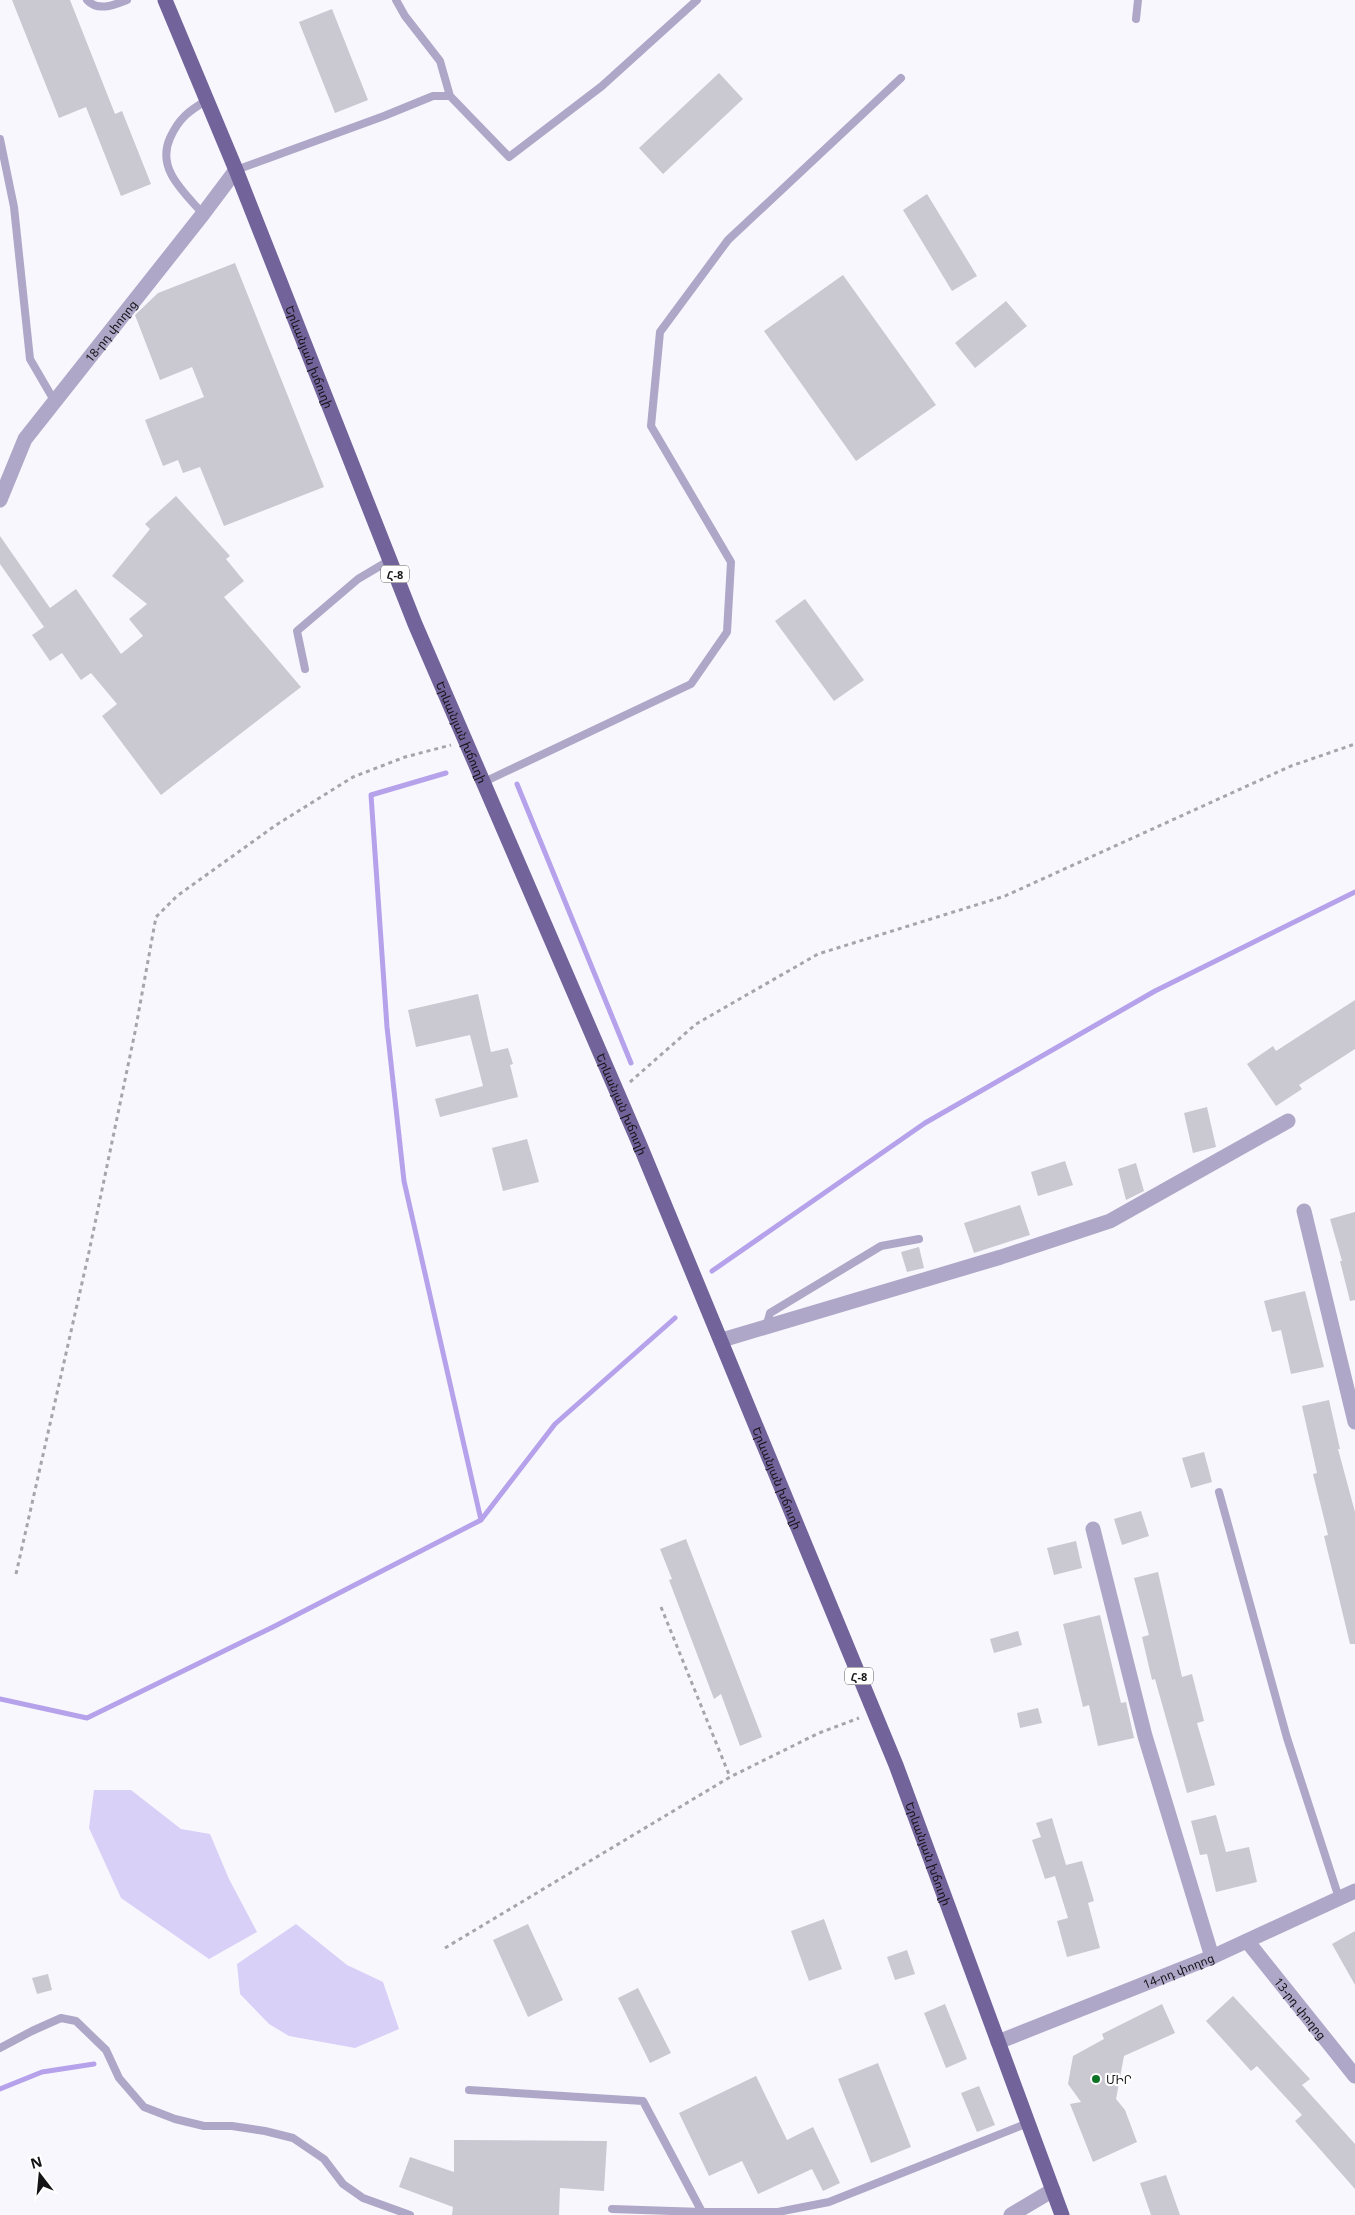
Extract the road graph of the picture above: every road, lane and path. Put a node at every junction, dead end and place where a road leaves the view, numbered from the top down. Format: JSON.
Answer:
{"nodes":[{"id":1,"x":87,"y":0,"type":"edge"},
{"id":2,"x":127,"y":0,"type":"edge"},
{"id":3,"x":165,"y":0,"type":"edge"},
{"id":4,"x":396,"y":0,"type":"edge"},
{"id":5,"x":697,"y":0,"type":"edge"},
{"id":6,"x":1138,"y":0,"type":"edge"},
{"id":7,"x":1136,"y":19,"type":"dead end"},
{"id":8,"x":901,"y":78,"type":"dead end"},
{"id":9,"x":450,"y":96,"type":"junction"},
{"id":10,"x":207,"y":100,"type":"junction"},
{"id":11,"x":0,"y":139,"type":"edge"},
{"id":12,"x":236,"y":170,"type":"junction"},
{"id":13,"x":203,"y":214,"type":"junction"},
{"id":14,"x":55,"y":402,"type":"junction"},
{"id":15,"x":0,"y":500,"type":"edge"},
{"id":16,"x":390,"y":560,"type":"junction"},
{"id":17,"x":305,"y":669,"type":"dead end"},
{"id":18,"x":466,"y":742,"type":"junction"},
{"id":19,"x":1355,"y":744,"type":"edge"},
{"id":20,"x":484,"y":782,"type":"junction"},
{"id":21,"x":616,"y":1094,"type":"junction"},
{"id":22,"x":1288,"y":1121,"type":"dead end"},
{"id":23,"x":1304,"y":1211,"type":"dead end"},
{"id":24,"x":919,"y":1239,"type":"dead end"},
{"id":25,"x":766,"y":1327,"type":"junction"},
{"id":26,"x":722,"y":1340,"type":"junction"},
{"id":27,"x":1355,"y":1422,"type":"edge"},
{"id":28,"x":1219,"y":1492,"type":"dead end"},
{"id":29,"x":1093,"y":1530,"type":"dead end"},
{"id":30,"x":16,"y":1574,"type":"dead end"},
{"id":31,"x":661,"y":1607,"type":"dead end"},
{"id":32,"x":874,"y":1712,"type":"junction"},
{"id":33,"x":730,"y":1777,"type":"junction"},
{"id":34,"x":1355,"y":1891,"type":"edge"},
{"id":35,"x":1339,"y":1898,"type":"junction"},
{"id":36,"x":1246,"y":1942,"type":"junction"},
{"id":37,"x":445,"y":1948,"type":"dead end"},
{"id":38,"x":1212,"y":1957,"type":"junction"},
{"id":39,"x":998,"y":2042,"type":"junction"},
{"id":40,"x":0,"y":2048,"type":"edge"},
{"id":41,"x":1355,"y":2076,"type":"edge"},
{"id":42,"x":469,"y":2090,"type":"dead end"},
{"id":43,"x":1028,"y":2123,"type":"junction"},
{"id":44,"x":1053,"y":2190,"type":"junction"},
{"id":45,"x":612,"y":2209,"type":"dead end"},
{"id":46,"x":702,"y":2212,"type":"junction"},
{"id":47,"x":410,"y":2215,"type":"edge"},
{"id":48,"x":1011,"y":2215,"type":"edge"},
{"id":49,"x":1062,"y":2215,"type":"edge"}],
"edges":[{"from":1,"to":2,"type":"lane"},
{"from":3,"to":10,"type":"main road","name":"Երևանյան խճուղի","number":"Հ-8"},
{"from":4,"to":9,"type":"lane"},
{"from":5,"to":9,"type":"lane"},
{"from":6,"to":7,"type":"lane"},
{"from":8,"to":20,"type":"lane"},
{"from":9,"to":12,"type":"lane"},
{"from":10,"to":12,"type":"main road","name":"Երևանյան խճուղի","number":"Հ-8"},
{"from":10,"to":13,"type":"lane"},
{"from":11,"to":14,"type":"lane"},
{"from":12,"to":13,"type":"street","name":"18-րդ փողոց"},
{"from":12,"to":16,"type":"main road","name":"Երևանյան խճուղի","number":"Հ-8"},
{"from":13,"to":14,"type":"street","name":"18-րդ փողոց"},
{"from":14,"to":15,"type":"street","name":"18-րդ փողոց"},
{"from":16,"to":17,"type":"lane"},
{"from":16,"to":18,"type":"main road","name":"Երևանյան խճուղի","number":"Հ-8"},
{"from":18,"to":20,"type":"main road","name":"Երևանյան խճուղի","number":"Հ-8"},
{"from":18,"to":30,"type":"path"},
{"from":19,"to":21,"type":"path"},
{"from":20,"to":21,"type":"main road","name":"Երևանյան խճուղի","number":"Հ-8"},
{"from":21,"to":26,"type":"main road","name":"Երևանյան խճուղի","number":"Հ-8"},
{"from":22,"to":25,"type":"street"},
{"from":23,"to":27,"type":"street"},
{"from":24,"to":25,"type":"lane"},
{"from":25,"to":26,"type":"street"},
{"from":26,"to":32,"type":"main road","name":"Երևանյան խճուղի","number":"Հ-8"},
{"from":28,"to":35,"type":"lane"},
{"from":29,"to":38,"type":"street"},
{"from":31,"to":33,"type":"path"},
{"from":32,"to":33,"type":"path"},
{"from":32,"to":39,"type":"main road","name":"Երևանյան խճուղի","number":"Հ-8"},
{"from":33,"to":37,"type":"path"},
{"from":34,"to":35,"type":"street","name":"14-րդ փողոց"},
{"from":35,"to":36,"type":"street","name":"14-րդ փողոց"},
{"from":36,"to":38,"type":"street","name":"14-րդ փողոց"},
{"from":36,"to":41,"type":"street","name":"13-րդ փողոց"},
{"from":38,"to":39,"type":"street","name":"14-րդ փողոց"},
{"from":39,"to":43,"type":"main road","name":"Երևանյան խճուղի","number":"Հ-8"},
{"from":40,"to":47,"type":"lane"},
{"from":42,"to":46,"type":"lane"},
{"from":43,"to":44,"type":"main road","name":"Երևանյան խճուղի","number":"Հ-8"},
{"from":43,"to":46,"type":"lane"},
{"from":44,"to":48,"type":"street"},
{"from":44,"to":49,"type":"main road","name":"Երևանյան խճուղի","number":"Հ-8"},
{"from":45,"to":46,"type":"lane"}]}
